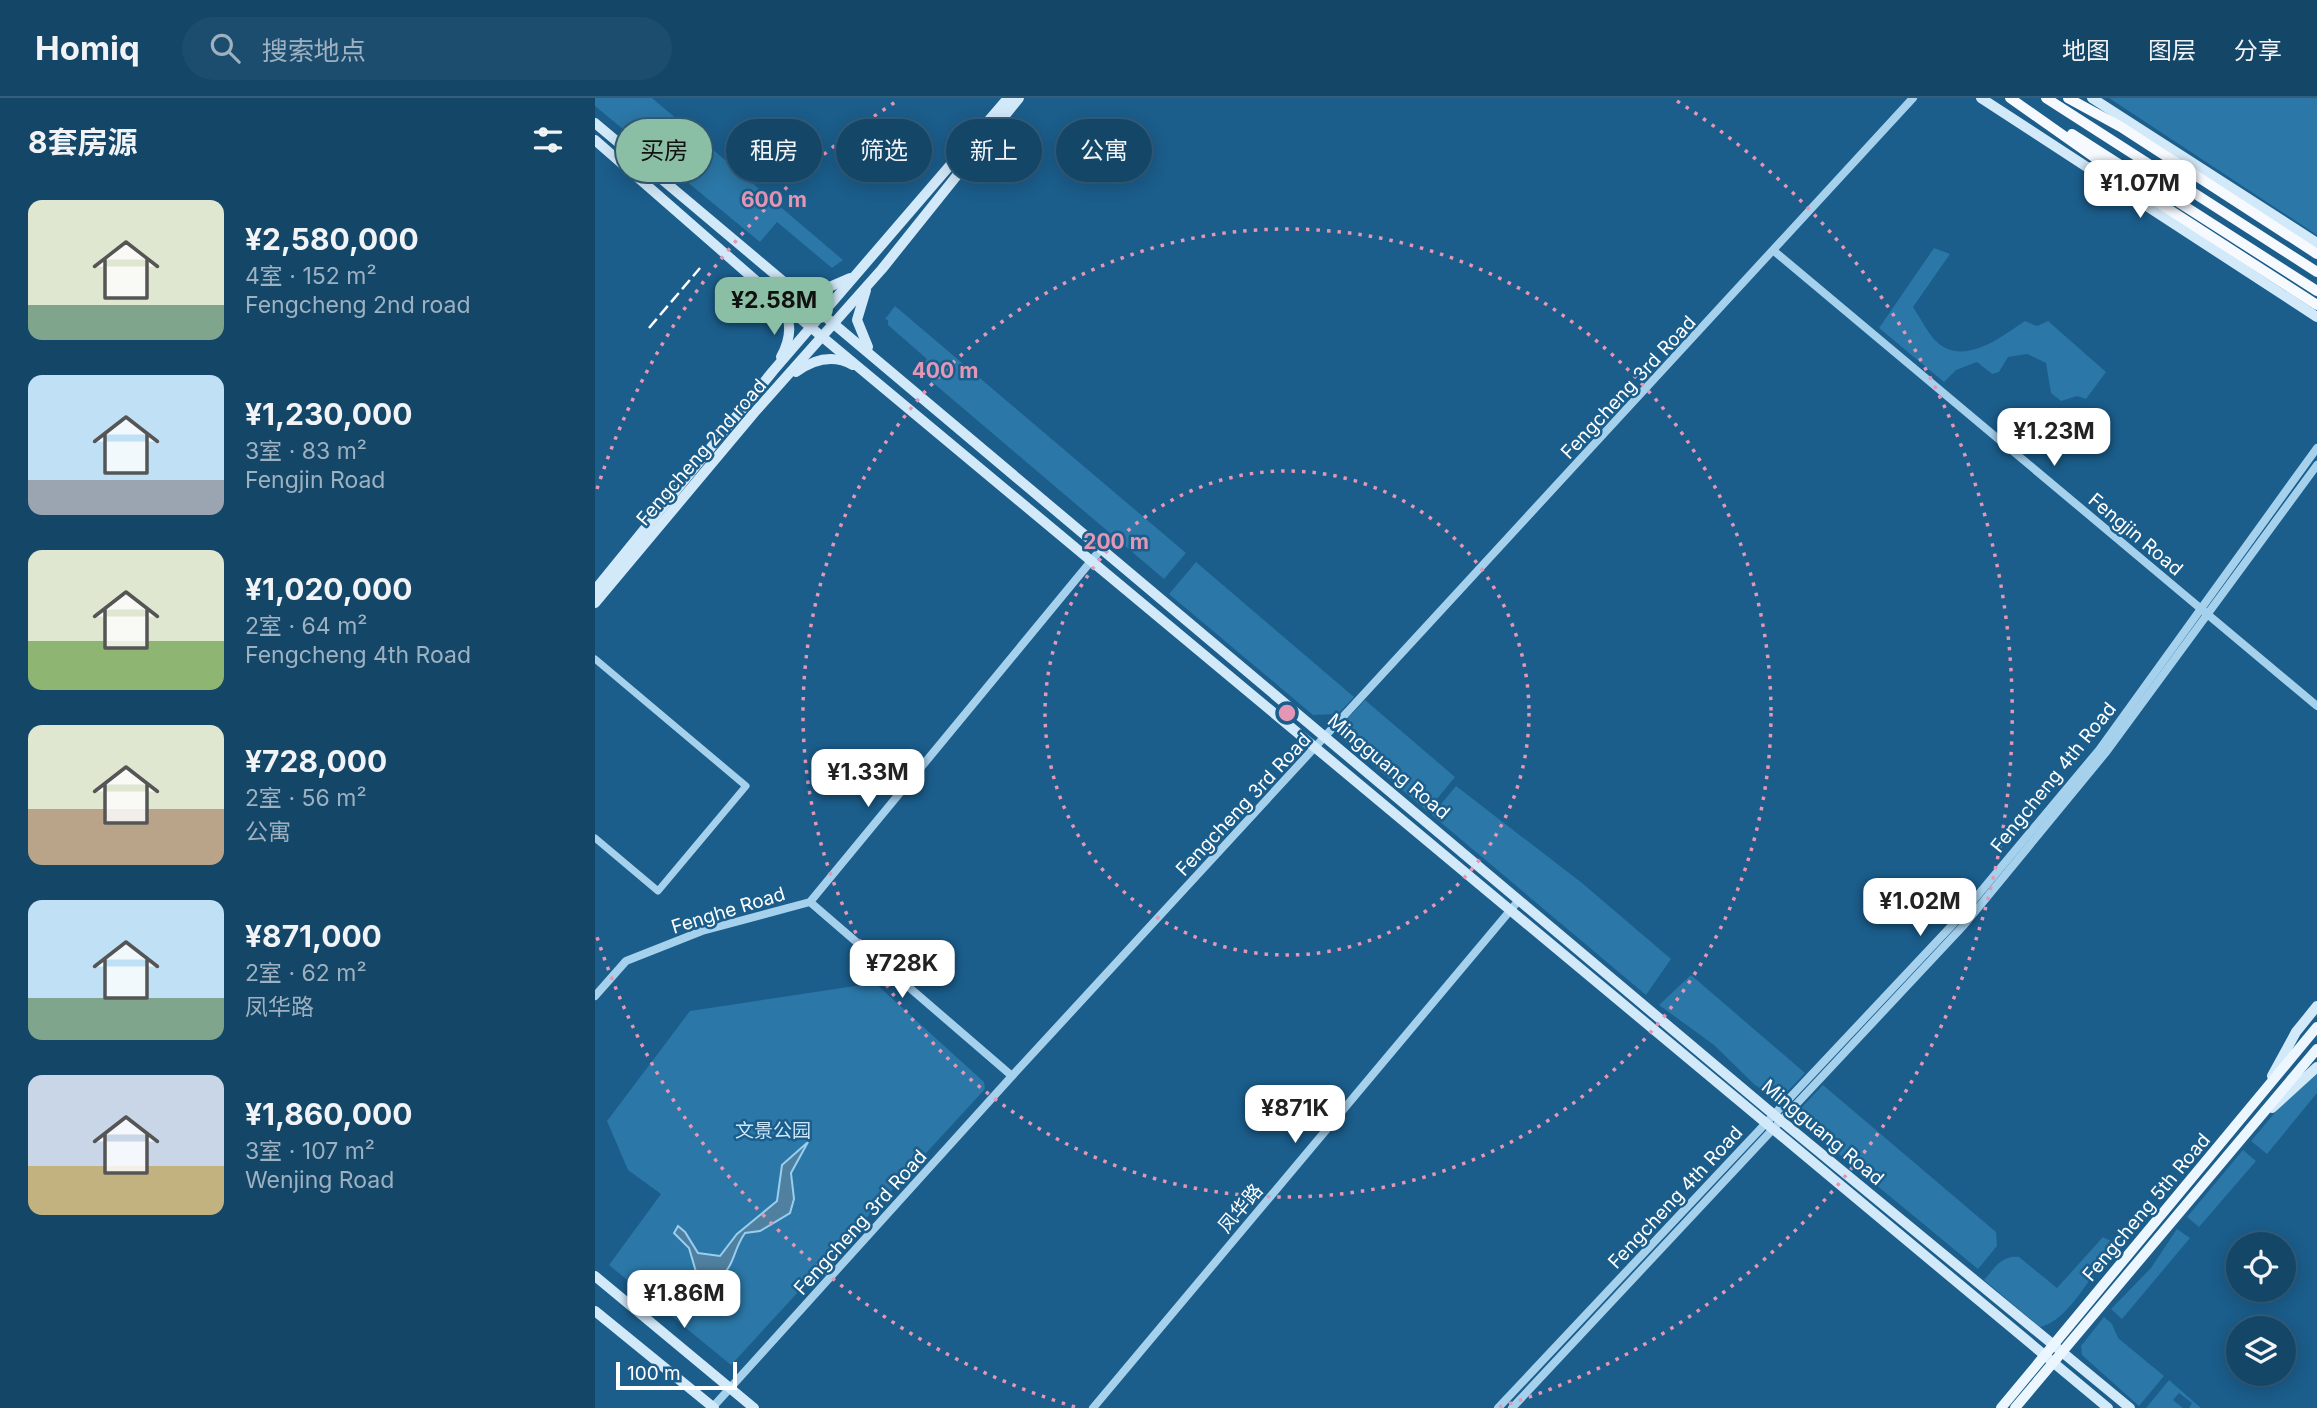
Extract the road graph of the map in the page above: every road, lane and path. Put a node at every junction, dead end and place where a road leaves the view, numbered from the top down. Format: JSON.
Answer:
{"nodes":[{"id":1,"x":1008,"y":98,"type":"edge"},
{"id":2,"x":1019,"y":98,"type":"edge"},
{"id":3,"x":1913,"y":98,"type":"edge"},
{"id":4,"x":1981,"y":98,"type":"edge"},
{"id":5,"x":2012,"y":98,"type":"edge"},
{"id":6,"x":2046,"y":98,"type":"edge"},
{"id":7,"x":2068,"y":98,"type":"edge"},
{"id":8,"x":2092,"y":98,"type":"edge"},
{"id":9,"x":595,"y":123,"type":"edge"},
{"id":10,"x":595,"y":140,"type":"edge"},
{"id":11,"x":2317,"y":243,"type":"edge"},
{"id":12,"x":1774,"y":251,"type":"junction"},
{"id":13,"x":2317,"y":254,"type":"edge"},
{"id":14,"x":2317,"y":272,"type":"edge"},
{"id":15,"x":856,"y":274,"type":"junction"},
{"id":16,"x":781,"y":278,"type":"junction"},
{"id":17,"x":872,"y":280,"type":"junction"},
{"id":18,"x":2317,"y":291,"type":"edge"},
{"id":19,"x":778,"y":300,"type":"junction"},
{"id":20,"x":2317,"y":304,"type":"edge"},
{"id":21,"x":824,"y":314,"type":"junction"},
{"id":22,"x":2317,"y":317,"type":"edge"},
{"id":23,"x":833,"y":322,"type":"junction"},
{"id":24,"x":814,"y":326,"type":"junction"},
{"id":25,"x":823,"y":334,"type":"junction"},
{"id":26,"x":879,"y":362,"type":"junction"},
{"id":27,"x":773,"y":371,"type":"junction"},
{"id":28,"x":869,"y":374,"type":"junction"},
{"id":29,"x":790,"y":376,"type":"junction"},
{"id":30,"x":2317,"y":448,"type":"edge"},
{"id":31,"x":2317,"y":465,"type":"edge"},
{"id":32,"x":1101,"y":549,"type":"junction"},
{"id":33,"x":1093,"y":559,"type":"junction"},
{"id":34,"x":595,"y":590,"type":"edge"},
{"id":35,"x":595,"y":603,"type":"edge"},
{"id":36,"x":2205,"y":613,"type":"junction"},
{"id":37,"x":595,"y":659,"type":"edge"},
{"id":38,"x":2317,"y":706,"type":"edge"},
{"id":39,"x":1327,"y":736,"type":"junction"},
{"id":40,"x":1316,"y":749,"type":"junction"},
{"id":41,"x":595,"y":838,"type":"edge"},
{"id":42,"x":1519,"y":900,"type":"junction"},
{"id":43,"x":810,"y":902,"type":"junction"},
{"id":44,"x":1511,"y":911,"type":"junction"},
{"id":45,"x":595,"y":996,"type":"edge"},
{"id":46,"x":2317,"y":1006,"type":"edge"},
{"id":47,"x":2314,"y":1030,"type":"edge"},
{"id":48,"x":2317,"y":1049,"type":"edge"},
{"id":49,"x":2317,"y":1067,"type":"edge"},
{"id":50,"x":1012,"y":1076,"type":"junction"},
{"id":51,"x":2265,"y":1090,"type":"junction"},
{"id":52,"x":1777,"y":1117,"type":"junction"},
{"id":53,"x":2255,"y":1122,"type":"junction"},
{"id":54,"x":1769,"y":1127,"type":"junction"},
{"id":55,"x":595,"y":1276,"type":"edge"},
{"id":56,"x":595,"y":1311,"type":"edge"},
{"id":57,"x":2058,"y":1348,"type":"junction"},
{"id":58,"x":2050,"y":1358,"type":"junction"},
{"id":59,"x":730,"y":1388,"type":"junction"},
{"id":60,"x":713,"y":1408,"type":"edge"},
{"id":61,"x":754,"y":1408,"type":"edge"},
{"id":62,"x":1093,"y":1408,"type":"edge"},
{"id":63,"x":1498,"y":1408,"type":"edge"},
{"id":64,"x":1512,"y":1408,"type":"edge"},
{"id":65,"x":2001,"y":1408,"type":"edge"},
{"id":66,"x":2015,"y":1408,"type":"edge"},
{"id":67,"x":2108,"y":1408,"type":"edge"},
{"id":68,"x":2130,"y":1408,"type":"edge"}],
"edges":[{"from":1,"to":15,"type":"main road","name":"Fengcheng 2nd road"},
{"from":2,"to":17,"type":"main road","name":"Fengcheng 2nd road"},
{"from":3,"to":12,"type":"street","name":"Fengcheng 3rd Road"},
{"from":4,"to":22,"type":"main road"},
{"from":5,"to":18,"type":"highway"},
{"from":5,"to":20,"type":"highway"},
{"from":6,"to":14,"type":"highway"},
{"from":7,"to":13,"type":"highway"},
{"from":8,"to":11,"type":"main road"},
{"from":9,"to":16,"type":"main road","name":"Mingguang Road"},
{"from":10,"to":19,"type":"main road","name":"Mingguang Road"},
{"from":12,"to":36,"type":"street","name":"Fengjin Road"},
{"from":12,"to":39,"type":"street","name":"Fengcheng 3rd Road"},
{"from":15,"to":16,"type":"main road"},
{"from":15,"to":21,"type":"main road","name":"Fengcheng 2nd road"},
{"from":16,"to":21,"type":"main road","name":"Mingguang Road"},
{"from":17,"to":23,"type":"main road","name":"Fengcheng 2nd road"},
{"from":17,"to":26,"type":"main road"},
{"from":19,"to":24,"type":"main road","name":"Mingguang Road"},
{"from":19,"to":27,"type":"main road"},
{"from":21,"to":23,"type":"main road","name":"Mingguang Road"},
{"from":21,"to":24,"type":"main road","name":"Fengcheng 2nd road"},
{"from":23,"to":25,"type":"main road","name":"Fengcheng 2nd road"},
{"from":23,"to":26,"type":"main road","name":"Mingguang Road"},
{"from":24,"to":25,"type":"main road","name":"Mingguang Road"},
{"from":24,"to":27,"type":"main road","name":"Fengcheng 2nd road"},
{"from":25,"to":28,"type":"main road","name":"Mingguang Road"},
{"from":25,"to":29,"type":"main road","name":"Fengcheng 2nd road"},
{"from":26,"to":32,"type":"main road","name":"Mingguang Road"},
{"from":27,"to":34,"type":"main road","name":"Fengcheng 2nd road"},
{"from":28,"to":29,"type":"main road"},
{"from":28,"to":33,"type":"main road","name":"Mingguang Road"},
{"from":29,"to":35,"type":"main road","name":"Fengcheng 2nd road"},
{"from":30,"to":36,"type":"street","name":"Fengcheng 4th Road"},
{"from":31,"to":36,"type":"street","name":"Fengcheng 4th Road"},
{"from":32,"to":33,"type":"street","name":"Fenghe Road"},
{"from":32,"to":39,"type":"main road","name":"Mingguang Road"},
{"from":33,"to":40,"type":"main road","name":"Mingguang Road"},
{"from":33,"to":43,"type":"street","name":"Fenghe Road"},
{"from":36,"to":38,"type":"street","name":"Fengjin Road"},
{"from":36,"to":52,"type":"street","name":"Fengcheng 4th Road"},
{"from":37,"to":41,"type":"street"},
{"from":39,"to":40,"type":"street","name":"Fengcheng 3rd Road"},
{"from":39,"to":42,"type":"main road","name":"Mingguang Road"},
{"from":40,"to":44,"type":"main road","name":"Mingguang Road"},
{"from":40,"to":50,"type":"street","name":"Fengcheng 3rd Road"},
{"from":42,"to":44,"type":"street","name":"凤华路"},
{"from":42,"to":52,"type":"main road","name":"Mingguang Road"},
{"from":43,"to":45,"type":"street","name":"Fenghe Road"},
{"from":43,"to":50,"type":"street"},
{"from":44,"to":54,"type":"main road","name":"Mingguang Road"},
{"from":44,"to":62,"type":"street","name":"凤华路"},
{"from":46,"to":51,"type":"main road"},
{"from":47,"to":51,"type":"main road","name":"Fengcheng 5th Road"},
{"from":48,"to":53,"type":"main road","name":"Fengcheng 5th Road"},
{"from":49,"to":53,"type":"main road"},
{"from":50,"to":59,"type":"street","name":"Fengcheng 3rd Road"},
{"from":51,"to":57,"type":"main road","name":"Fengcheng 5th Road"},
{"from":52,"to":54,"type":"street","name":"Fengcheng 4th Road"},
{"from":52,"to":57,"type":"main road","name":"Mingguang Road"},
{"from":53,"to":57,"type":"main road","name":"Fengcheng 5th Road"},
{"from":54,"to":58,"type":"main road","name":"Mingguang Road"},
{"from":54,"to":63,"type":"street","name":"Fengcheng 4th Road"},
{"from":54,"to":64,"type":"street","name":"Fengcheng 4th Road"},
{"from":55,"to":59,"type":"main road"},
{"from":56,"to":60,"type":"main road"},
{"from":57,"to":58,"type":"main road","name":"Fengcheng 5th Road"},
{"from":57,"to":68,"type":"main road","name":"Mingguang Road"},
{"from":58,"to":65,"type":"main road","name":"Fengcheng 5th Road"},
{"from":58,"to":66,"type":"main road","name":"Fengcheng 5th Road"},
{"from":58,"to":67,"type":"main road","name":"Mingguang Road"},
{"from":59,"to":60,"type":"street","name":"Fengcheng 3rd Road"},
{"from":59,"to":61,"type":"main road"}]}
